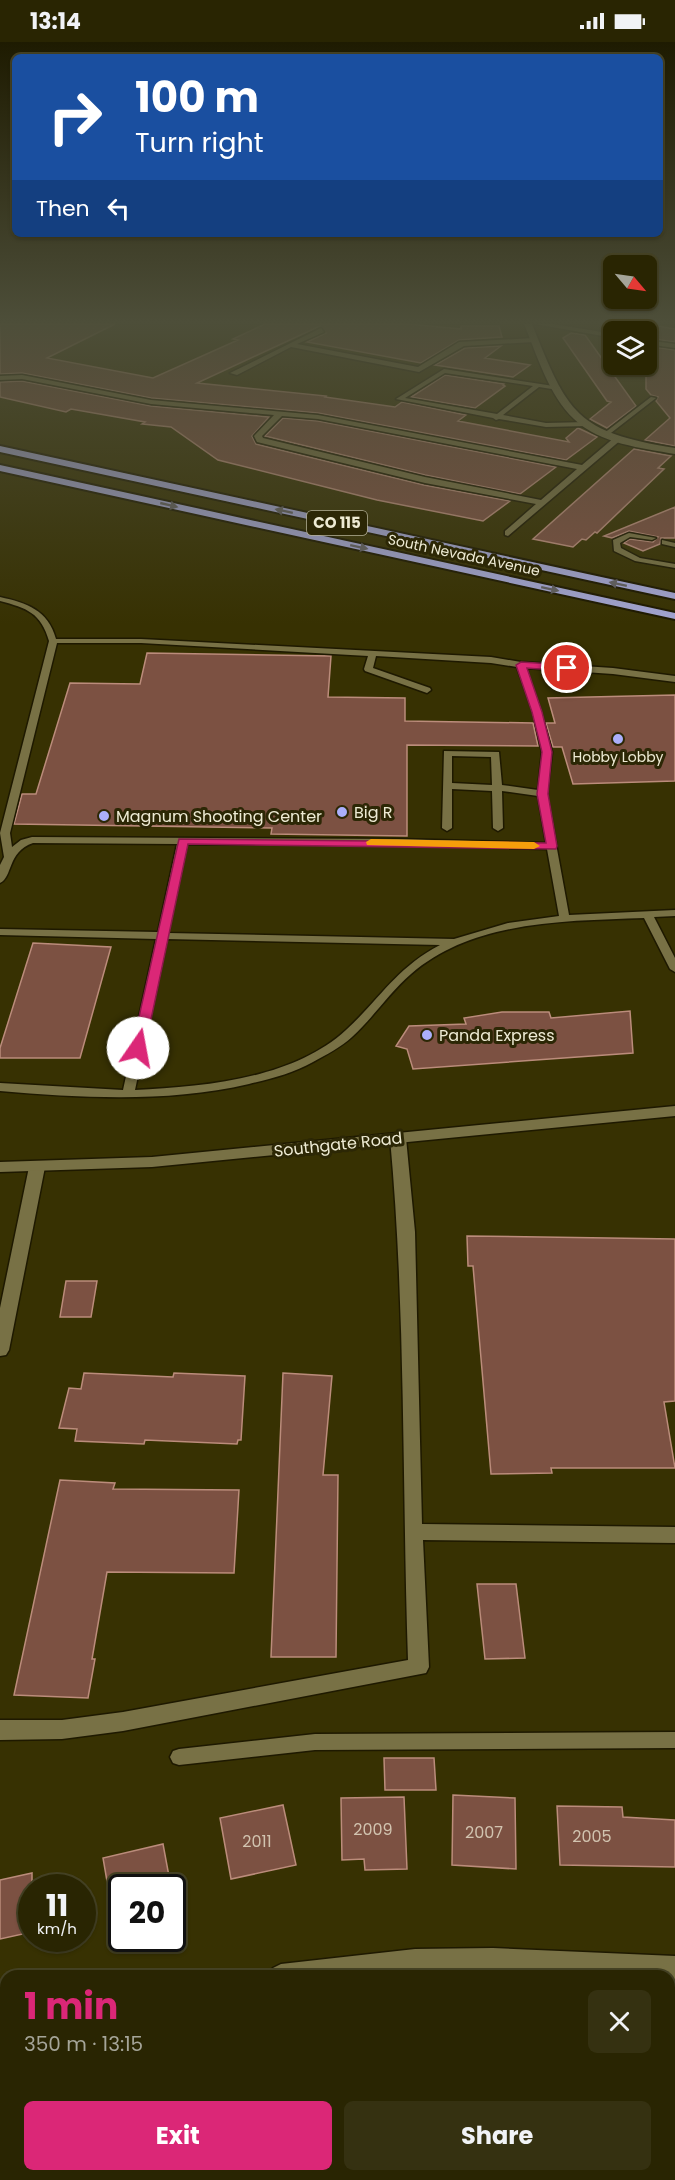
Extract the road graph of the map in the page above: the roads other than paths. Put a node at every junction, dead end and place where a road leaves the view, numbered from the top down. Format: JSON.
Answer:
{"nodes":[{"id":1,"x":270,"y":424,"type":"edge"},
{"id":2,"x":354,"y":424,"type":"edge"},
{"id":3,"x":537,"y":424,"type":"edge"},
{"id":4,"x":587,"y":424,"type":"joint"},
{"id":5,"x":620,"y":424,"type":"edge"},
{"id":6,"x":605,"y":435,"type":"junction"},
{"id":7,"x":618,"y":439,"type":"junction"},
{"id":8,"x":0,"y":449,"type":"edge"},
{"id":9,"x":675,"y":451,"type":"edge"},
{"id":10,"x":584,"y":468,"type":"junction"},
{"id":11,"x":0,"y":469,"type":"edge"},
{"id":12,"x":542,"y":503,"type":"junction"},
{"id":13,"x":508,"y":533,"type":"dead end"},
{"id":14,"x":652,"y":538,"type":"dead end"},
{"id":15,"x":665,"y":542,"type":"dead end"},
{"id":16,"x":675,"y":546,"type":"edge"},
{"id":17,"x":675,"y":566,"type":"edge"},
{"id":18,"x":675,"y":596,"type":"edge"},
{"id":19,"x":0,"y":599,"type":"edge"},
{"id":20,"x":675,"y":616,"type":"edge"},
{"id":21,"x":53,"y":641,"type":"junction"},
{"id":22,"x":373,"y":654,"type":"junction"},
{"id":23,"x":521,"y":665,"type":"junction"},
{"id":24,"x":675,"y":679,"type":"edge"},
{"id":25,"x":427,"y":690,"type":"dead end"},
{"id":26,"x":447,"y":786,"type":"junction"},
{"id":27,"x":497,"y":788,"type":"junction"},
{"id":28,"x":542,"y":794,"type":"junction"},
{"id":29,"x":447,"y":828,"type":"dead end"},
{"id":30,"x":498,"y":828,"type":"dead end"},
{"id":31,"x":183,"y":841,"type":"junction"},
{"id":32,"x":552,"y":846,"type":"junction"},
{"id":33,"x":4,"y":856,"type":"edge"},
{"id":34,"x":0,"y":880,"type":"edge"},
{"id":35,"x":675,"y":913,"type":"edge"},
{"id":36,"x":648,"y":915,"type":"junction"},
{"id":37,"x":565,"y":920,"type":"junction"},
{"id":38,"x":0,"y":932,"type":"edge"},
{"id":39,"x":163,"y":935,"type":"junction"},
{"id":40,"x":455,"y":942,"type":"junction"},
{"id":41,"x":675,"y":969,"type":"edge"},
{"id":42,"x":0,"y":1087,"type":"edge"},
{"id":43,"x":129,"y":1094,"type":"junction"},
{"id":44,"x":675,"y":1111,"type":"edge"},
{"id":45,"x":398,"y":1138,"type":"junction"},
{"id":46,"x":0,"y":1167,"type":"edge"},
{"id":47,"x":37,"y":1167,"type":"junction"},
{"id":48,"x":0,"y":1350,"type":"edge"},
{"id":49,"x":413,"y":1532,"type":"junction"},
{"id":50,"x":675,"y":1535,"type":"edge"},
{"id":51,"x":0,"y":1730,"type":"edge"},
{"id":52,"x":675,"y":1740,"type":"edge"},
{"id":53,"x":179,"y":1757,"type":"dead end"},
{"id":54,"x":494,"y":1968,"type":"edge"},
{"id":55,"x":675,"y":1968,"type":"edge"},
{"id":56,"x":335,"y":1970,"type":"edge"}],
"edges":[{"from":1,"to":12,"type":"street"},
{"from":2,"to":10,"type":"street"},
{"from":3,"to":4,"type":"lane"},
{"from":4,"to":6,"type":"street"},
{"from":5,"to":6,"type":"lane"},
{"from":6,"to":7,"type":"street"},
{"from":7,"to":9,"type":"street"},
{"from":7,"to":10,"type":"street"},
{"from":18,"to":8,"type":"highway","name":"South Nevada Avenue","number":"CO 115","one_way":true},
{"from":10,"to":12,"type":"street"},
{"from":11,"to":20,"type":"highway","name":"South Nevada Avenue","number":"CO 115","one_way":true},
{"from":12,"to":13,"type":"street"},
{"from":14,"to":17,"type":"lane"},
{"from":15,"to":16,"type":"lane"},
{"from":19,"to":21,"type":"lane"},
{"from":21,"to":22,"type":"lane"},
{"from":21,"to":33,"type":"lane"},
{"from":22,"to":23,"type":"lane"},
{"from":22,"to":25,"type":"lane"},
{"from":23,"to":24,"type":"lane"},
{"from":23,"to":28,"type":"lane"},
{"from":26,"to":27,"type":"lane"},
{"from":26,"to":27,"type":"lane"},
{"from":26,"to":29,"type":"lane"},
{"from":27,"to":28,"type":"lane"},
{"from":27,"to":30,"type":"lane"},
{"from":28,"to":32,"type":"lane"},
{"from":31,"to":32,"type":"lane"},
{"from":31,"to":33,"type":"lane"},
{"from":31,"to":39,"type":"lane"},
{"from":32,"to":37,"type":"lane"},
{"from":33,"to":34,"type":"lane"},
{"from":35,"to":36,"type":"lane"},
{"from":36,"to":37,"type":"lane"},
{"from":36,"to":41,"type":"lane"},
{"from":37,"to":40,"type":"lane"},
{"from":38,"to":39,"type":"lane"},
{"from":39,"to":40,"type":"lane"},
{"from":39,"to":43,"type":"lane"},
{"from":40,"to":43,"type":"lane"},
{"from":42,"to":43,"type":"lane"},
{"from":44,"to":45,"type":"street","name":"Southgate Road"},
{"from":45,"to":47,"type":"street","name":"Southgate Road"},
{"from":45,"to":49,"type":"street"},
{"from":46,"to":47,"type":"street","name":"Southgate Road"},
{"from":47,"to":48,"type":"street"},
{"from":49,"to":50,"type":"street"},
{"from":49,"to":51,"type":"street"},
{"from":52,"to":53,"type":"lane"},
{"from":54,"to":55,"type":"street"},
{"from":54,"to":56,"type":"street"}]}
